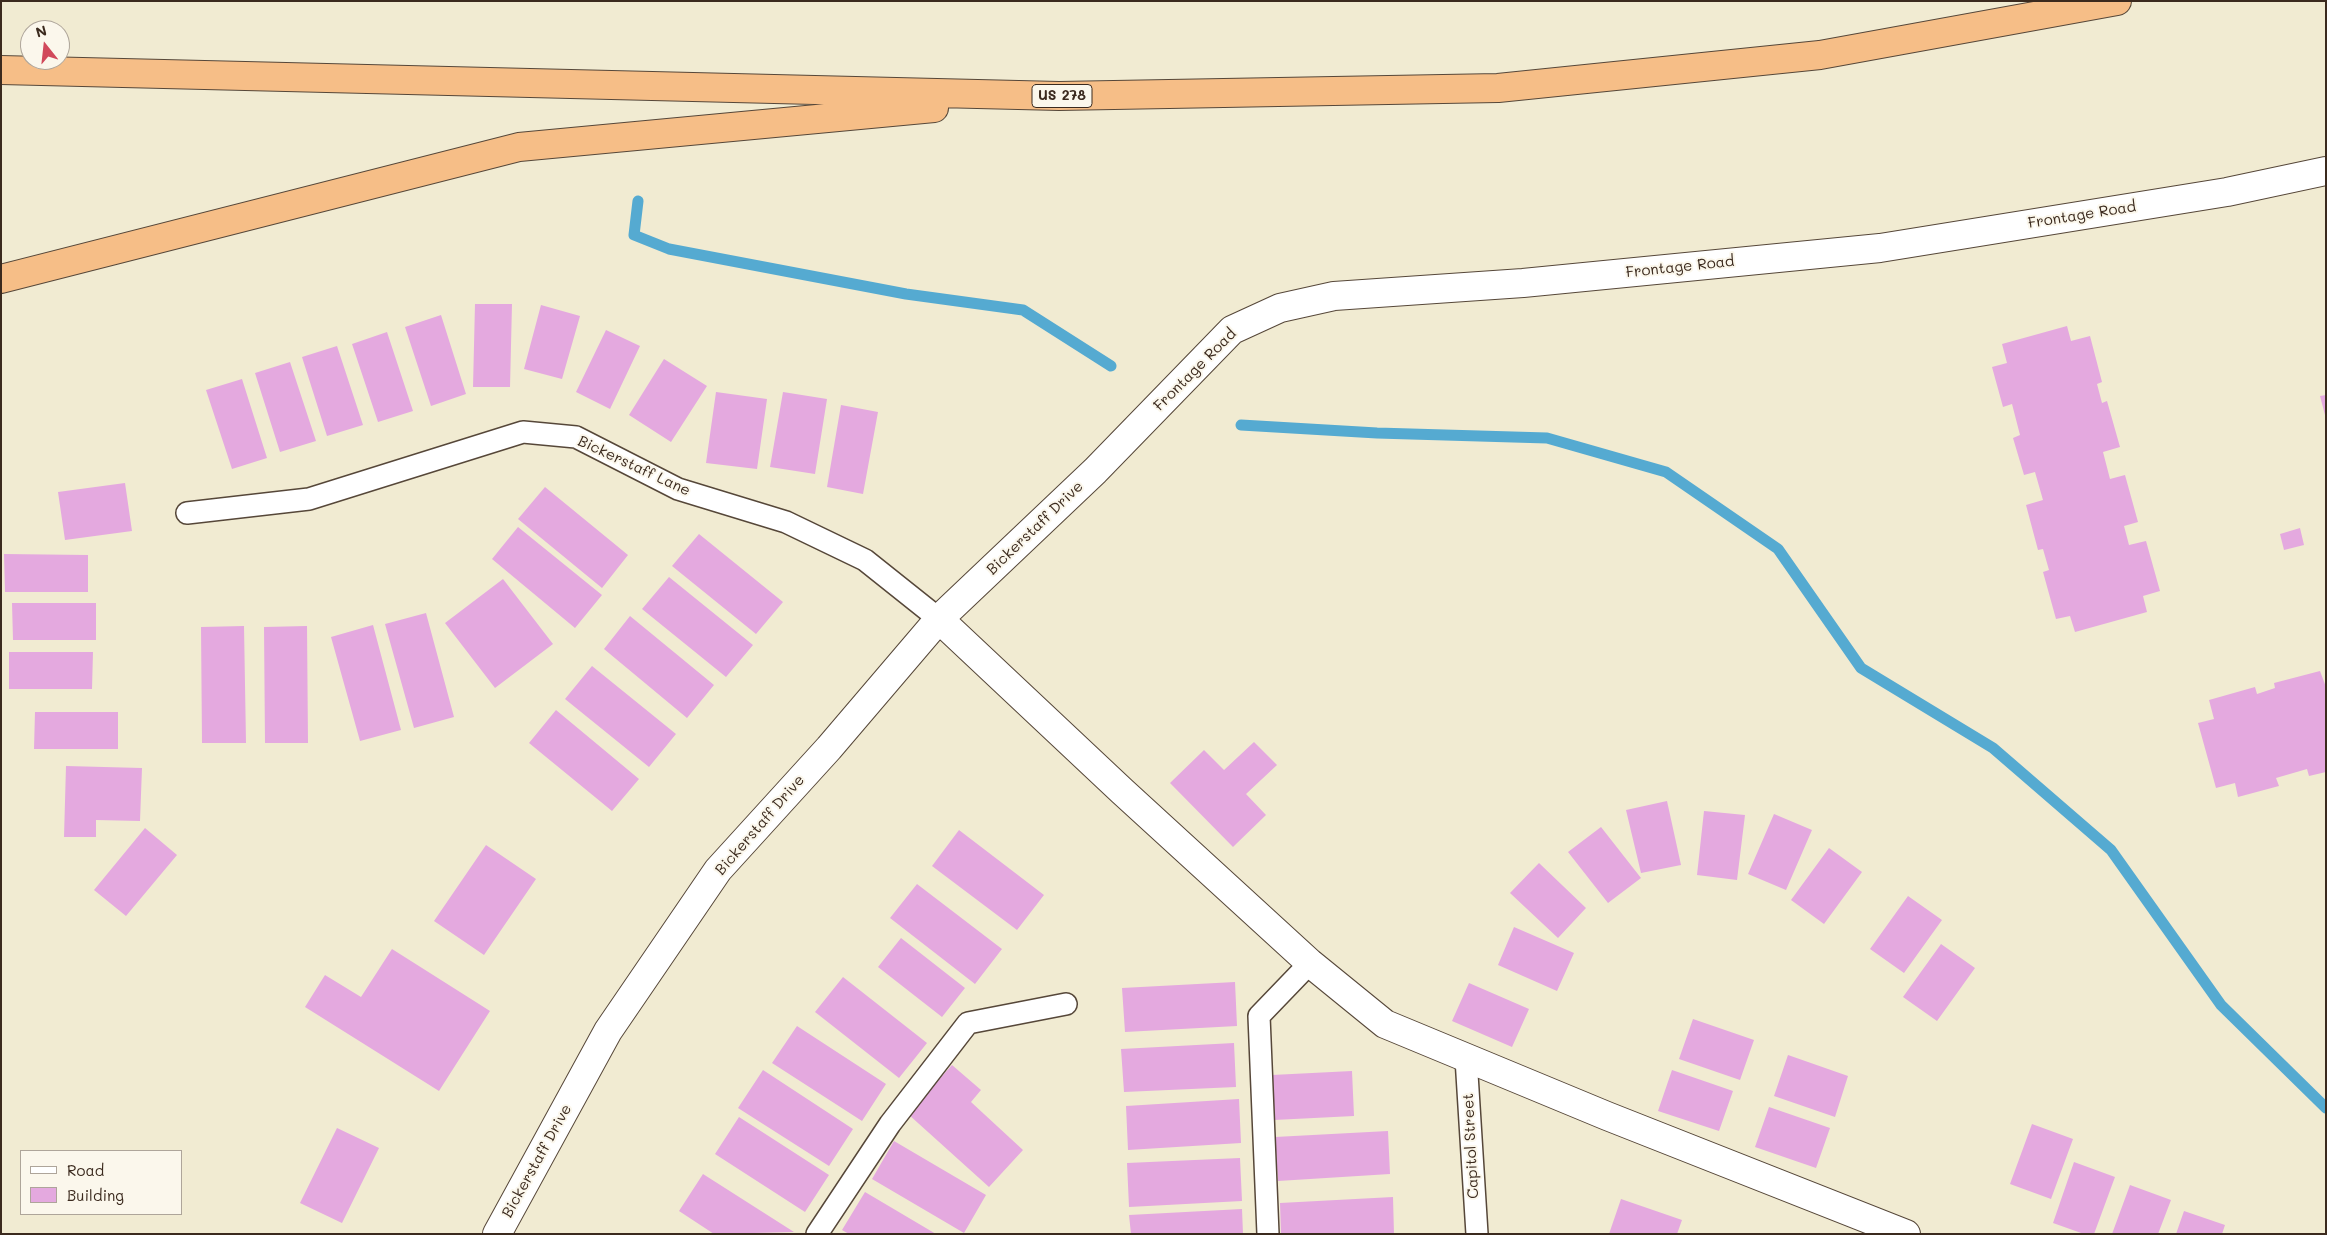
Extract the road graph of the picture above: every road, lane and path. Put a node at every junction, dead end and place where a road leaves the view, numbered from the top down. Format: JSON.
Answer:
{"nodes":[{"id":1,"x":2117,"y":1,"type":"edge"},
{"id":2,"x":1,"y":70,"type":"edge"},
{"id":3,"x":1059,"y":96,"type":"junction"},
{"id":4,"x":2326,"y":171,"type":"edge"},
{"id":5,"x":1,"y":279,"type":"edge"},
{"id":6,"x":1095,"y":471,"type":"joint"},
{"id":7,"x":187,"y":513,"type":"dead end"},
{"id":8,"x":939,"y":619,"type":"junction"},
{"id":9,"x":1310,"y":963,"type":"junction"},
{"id":10,"x":1066,"y":1004,"type":"dead end"},
{"id":11,"x":1466,"y":1058,"type":"junction"},
{"id":12,"x":497,"y":1234,"type":"edge"},
{"id":13,"x":817,"y":1234,"type":"edge"},
{"id":14,"x":1268,"y":1234,"type":"edge"},
{"id":15,"x":1477,"y":1234,"type":"edge"},
{"id":16,"x":1906,"y":1234,"type":"edge"}],
"edges":[{"from":1,"to":3,"type":"highway","number":"US 278"},
{"from":2,"to":3,"type":"highway","number":"US 278"},
{"from":3,"to":5,"type":"highway"},
{"from":4,"to":6,"type":"street","name":"Frontage Road"},
{"from":6,"to":8,"type":"street","name":"Bickerstaff Drive"},
{"from":7,"to":8,"type":"lane","name":"Bickerstaff Lane"},
{"from":8,"to":9,"type":"street"},
{"from":8,"to":12,"type":"street","name":"Bickerstaff Drive"},
{"from":9,"to":11,"type":"street"},
{"from":9,"to":14,"type":"lane"},
{"from":10,"to":13,"type":"lane"},
{"from":11,"to":15,"type":"lane","name":"Capitol Street"},
{"from":11,"to":16,"type":"street"}]}
